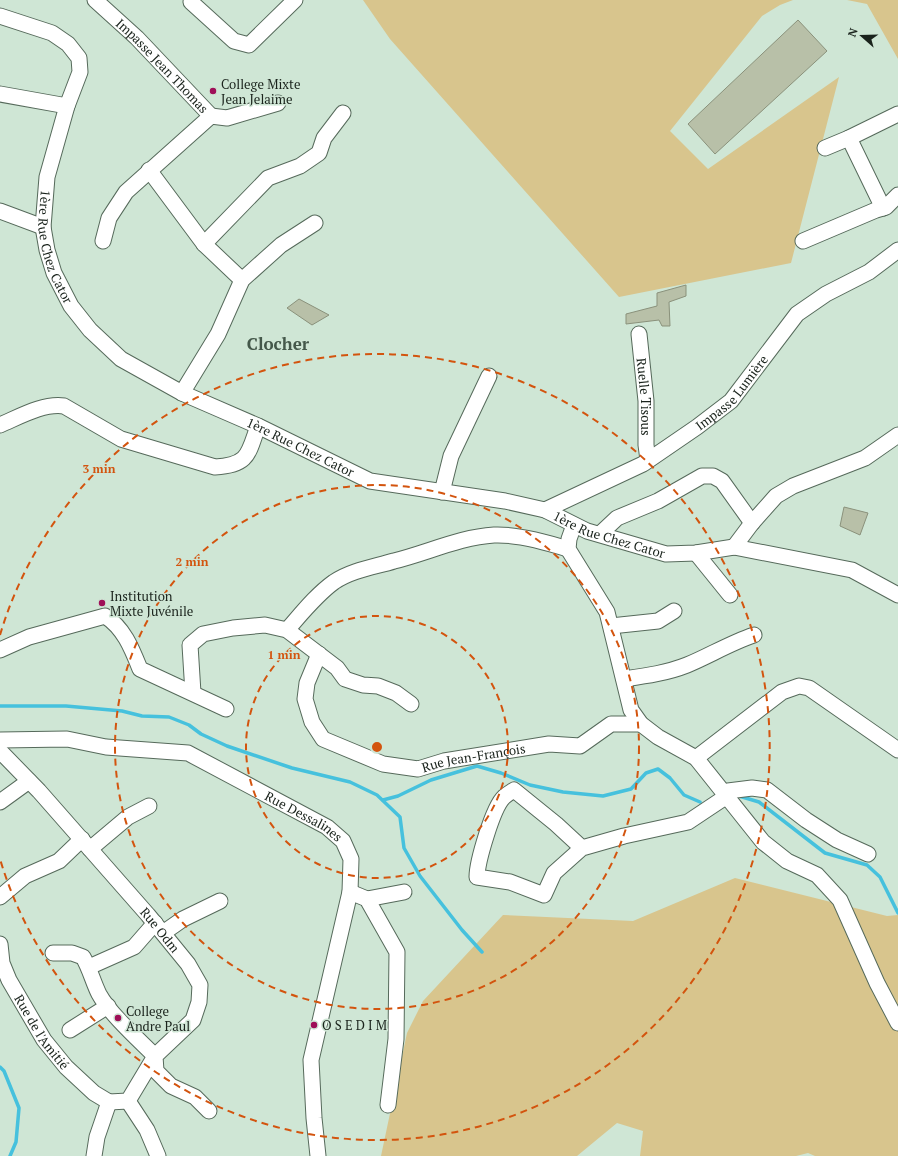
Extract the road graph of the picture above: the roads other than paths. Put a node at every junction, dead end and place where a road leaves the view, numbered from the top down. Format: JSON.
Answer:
{"nodes":[{"id":1,"x":95,"y":0,"type":"edge"},
{"id":2,"x":295,"y":0,"type":"edge"},
{"id":3,"x":191,"y":2,"type":"dead end"},
{"id":4,"x":0,"y":16,"type":"edge"},
{"id":5,"x":0,"y":94,"type":"edge"},
{"id":6,"x":278,"y":103,"type":"dead end"},
{"id":7,"x":67,"y":106,"type":"junction"},
{"id":8,"x":343,"y":113,"type":"dead end"},
{"id":9,"x":898,"y":114,"type":"edge"},
{"id":10,"x":211,"y":116,"type":"junction"},
{"id":11,"x":850,"y":138,"type":"junction"},
{"id":12,"x":825,"y":148,"type":"dead end"},
{"id":13,"x":149,"y":170,"type":"junction"},
{"id":14,"x":898,"y":195,"type":"edge"},
{"id":15,"x":883,"y":208,"type":"junction"},
{"id":16,"x":0,"y":211,"type":"edge"},
{"id":17,"x":315,"y":223,"type":"dead end"},
{"id":18,"x":43,"y":227,"type":"junction"},
{"id":19,"x":103,"y":241,"type":"dead end"},
{"id":20,"x":803,"y":241,"type":"dead end"},
{"id":21,"x":204,"y":244,"type":"junction"},
{"id":22,"x":898,"y":250,"type":"edge"},
{"id":23,"x":242,"y":280,"type":"junction"},
{"id":24,"x":639,"y":334,"type":"dead end"},
{"id":25,"x":489,"y":376,"type":"dead end"},
{"id":26,"x":182,"y":393,"type":"junction"},
{"id":27,"x":0,"y":425,"type":"edge"},
{"id":28,"x":258,"y":426,"type":"junction"},
{"id":29,"x":898,"y":435,"type":"edge"},
{"id":30,"x":648,"y":460,"type":"junction"},
{"id":31,"x":442,"y":492,"type":"junction"},
{"id":32,"x":545,"y":510,"type":"junction"},
{"id":33,"x":752,"y":523,"type":"junction"},
{"id":34,"x":574,"y":525,"type":"junction"},
{"id":35,"x":600,"y":534,"type":"junction"},
{"id":36,"x":734,"y":548,"type":"junction"},
{"id":37,"x":568,"y":549,"type":"junction"},
{"id":38,"x":696,"y":553,"type":"junction"},
{"id":39,"x":730,"y":595,"type":"dead end"},
{"id":40,"x":898,"y":595,"type":"edge"},
{"id":41,"x":674,"y":611,"type":"dead end"},
{"id":42,"x":611,"y":626,"type":"junction"},
{"id":43,"x":287,"y":630,"type":"junction"},
{"id":44,"x":754,"y":635,"type":"dead end"},
{"id":45,"x":0,"y":650,"type":"edge"},
{"id":46,"x":319,"y":654,"type":"junction"},
{"id":47,"x":624,"y":679,"type":"junction"},
{"id":48,"x":193,"y":693,"type":"junction"},
{"id":49,"x":411,"y":704,"type":"dead end"},
{"id":50,"x":226,"y":709,"type":"dead end"},
{"id":51,"x":641,"y":724,"type":"junction"},
{"id":52,"x":0,"y":740,"type":"edge"},
{"id":53,"x":898,"y":750,"type":"edge"},
{"id":54,"x":0,"y":751,"type":"edge"},
{"id":55,"x":696,"y":758,"type":"junction"},
{"id":56,"x":29,"y":781,"type":"junction"},
{"id":57,"x":727,"y":796,"type":"junction"},
{"id":58,"x":0,"y":802,"type":"edge"},
{"id":59,"x":149,"y":806,"type":"dead end"},
{"id":60,"x":86,"y":844,"type":"junction"},
{"id":61,"x":582,"y":848,"type":"junction"},
{"id":62,"x":868,"y":854,"type":"dead end"},
{"id":63,"x":350,"y":892,"type":"junction"},
{"id":64,"x":404,"y":892,"type":"dead end"},
{"id":65,"x":0,"y":897,"type":"edge"},
{"id":66,"x":367,"y":899,"type":"junction"},
{"id":67,"x":220,"y":901,"type":"dead end"},
{"id":68,"x":159,"y":928,"type":"junction"},
{"id":69,"x":0,"y":944,"type":"edge"},
{"id":70,"x":53,"y":953,"type":"dead end"},
{"id":71,"x":89,"y":967,"type":"junction"},
{"id":72,"x":108,"y":1006,"type":"junction"},
{"id":73,"x":898,"y":1022,"type":"edge"},
{"id":74,"x":70,"y":1030,"type":"dead end"},
{"id":75,"x":155,"y":1056,"type":"junction"},
{"id":76,"x":128,"y":1101,"type":"junction"},
{"id":77,"x":110,"y":1102,"type":"junction"},
{"id":78,"x":388,"y":1105,"type":"dead end"},
{"id":79,"x":209,"y":1111,"type":"dead end"},
{"id":80,"x":94,"y":1156,"type":"edge"},
{"id":81,"x":158,"y":1156,"type":"edge"},
{"id":82,"x":318,"y":1156,"type":"edge"}],
"edges":[{"from":1,"to":10,"type":"street","name":"Impasse Jean Thomas"},
{"from":2,"to":3,"type":"street"},
{"from":4,"to":7,"type":"street","name":"1ère Rue Chez Cator"},
{"from":5,"to":7,"type":"street"},
{"from":6,"to":10,"type":"street"},
{"from":7,"to":18,"type":"street","name":"1ère Rue Chez Cator"},
{"from":8,"to":21,"type":"street"},
{"from":9,"to":11,"type":"street"},
{"from":10,"to":13,"type":"street"},
{"from":11,"to":12,"type":"street"},
{"from":11,"to":15,"type":"street"},
{"from":13,"to":19,"type":"street"},
{"from":13,"to":21,"type":"street"},
{"from":14,"to":15,"type":"street"},
{"from":15,"to":20,"type":"street"},
{"from":16,"to":18,"type":"street"},
{"from":17,"to":23,"type":"street"},
{"from":18,"to":26,"type":"street","name":"1ère Rue Chez Cator"},
{"from":21,"to":23,"type":"street"},
{"from":22,"to":30,"type":"street","name":"Impasse Lumière"},
{"from":23,"to":26,"type":"street"},
{"from":24,"to":30,"type":"street","name":"Ruelle Tisous"},
{"from":25,"to":31,"type":"street"},
{"from":26,"to":28,"type":"street","name":"1ère Rue Chez Cator"},
{"from":27,"to":28,"type":"street"},
{"from":28,"to":31,"type":"street","name":"1ère Rue Chez Cator"},
{"from":29,"to":33,"type":"street"},
{"from":30,"to":32,"type":"street","name":"Impasse Lumière"},
{"from":31,"to":32,"type":"street","name":"1ère Rue Chez Cator"},
{"from":32,"to":34,"type":"street","name":"1ère Rue Chez Cator"},
{"from":33,"to":35,"type":"street"},
{"from":33,"to":36,"type":"street"},
{"from":34,"to":35,"type":"street","name":"1ère Rue Chez Cator"},
{"from":34,"to":37,"type":"street"},
{"from":35,"to":38,"type":"street","name":"1ère Rue Chez Cator"},
{"from":36,"to":38,"type":"street","name":"1ère Rue Chez Cator"},
{"from":36,"to":40,"type":"street","name":"1ère Rue Chez Cator"},
{"from":37,"to":42,"type":"street"},
{"from":37,"to":43,"type":"street"},
{"from":38,"to":39,"type":"street"},
{"from":41,"to":42,"type":"street"},
{"from":42,"to":47,"type":"street"},
{"from":43,"to":46,"type":"street"},
{"from":43,"to":48,"type":"street"},
{"from":44,"to":47,"type":"street"},
{"from":45,"to":48,"type":"street"},
{"from":46,"to":49,"type":"street"},
{"from":46,"to":51,"type":"street","name":"Rue Jean-François"},
{"from":47,"to":51,"type":"street"},
{"from":48,"to":50,"type":"street"},
{"from":51,"to":55,"type":"street"},
{"from":52,"to":63,"type":"street","name":"Rue Dessalines"},
{"from":53,"to":55,"type":"street"},
{"from":54,"to":56,"type":"street","name":"Rue Odm"},
{"from":55,"to":57,"type":"street"},
{"from":56,"to":58,"type":"street"},
{"from":56,"to":60,"type":"street","name":"Rue Odm"},
{"from":57,"to":61,"type":"street"},
{"from":57,"to":62,"type":"street"},
{"from":57,"to":73,"type":"street"},
{"from":59,"to":60,"type":"street"},
{"from":60,"to":65,"type":"street"},
{"from":60,"to":68,"type":"street","name":"Rue Odm"},
{"from":61,"to":61,"type":"street"},
{"from":63,"to":66,"type":"street"},
{"from":63,"to":82,"type":"street","name":"Rue Dessalines"},
{"from":64,"to":66,"type":"street"},
{"from":66,"to":78,"type":"street"},
{"from":67,"to":68,"type":"street"},
{"from":68,"to":71,"type":"street"},
{"from":68,"to":75,"type":"street","name":"Rue Odm"},
{"from":69,"to":77,"type":"street","name":"Rue de l'Amitié"},
{"from":70,"to":71,"type":"street"},
{"from":71,"to":72,"type":"street"},
{"from":72,"to":74,"type":"street"},
{"from":72,"to":75,"type":"street"},
{"from":75,"to":76,"type":"street","name":"Rue Odm"},
{"from":75,"to":79,"type":"street"},
{"from":76,"to":77,"type":"street"},
{"from":76,"to":81,"type":"street"},
{"from":77,"to":80,"type":"street"}]}
